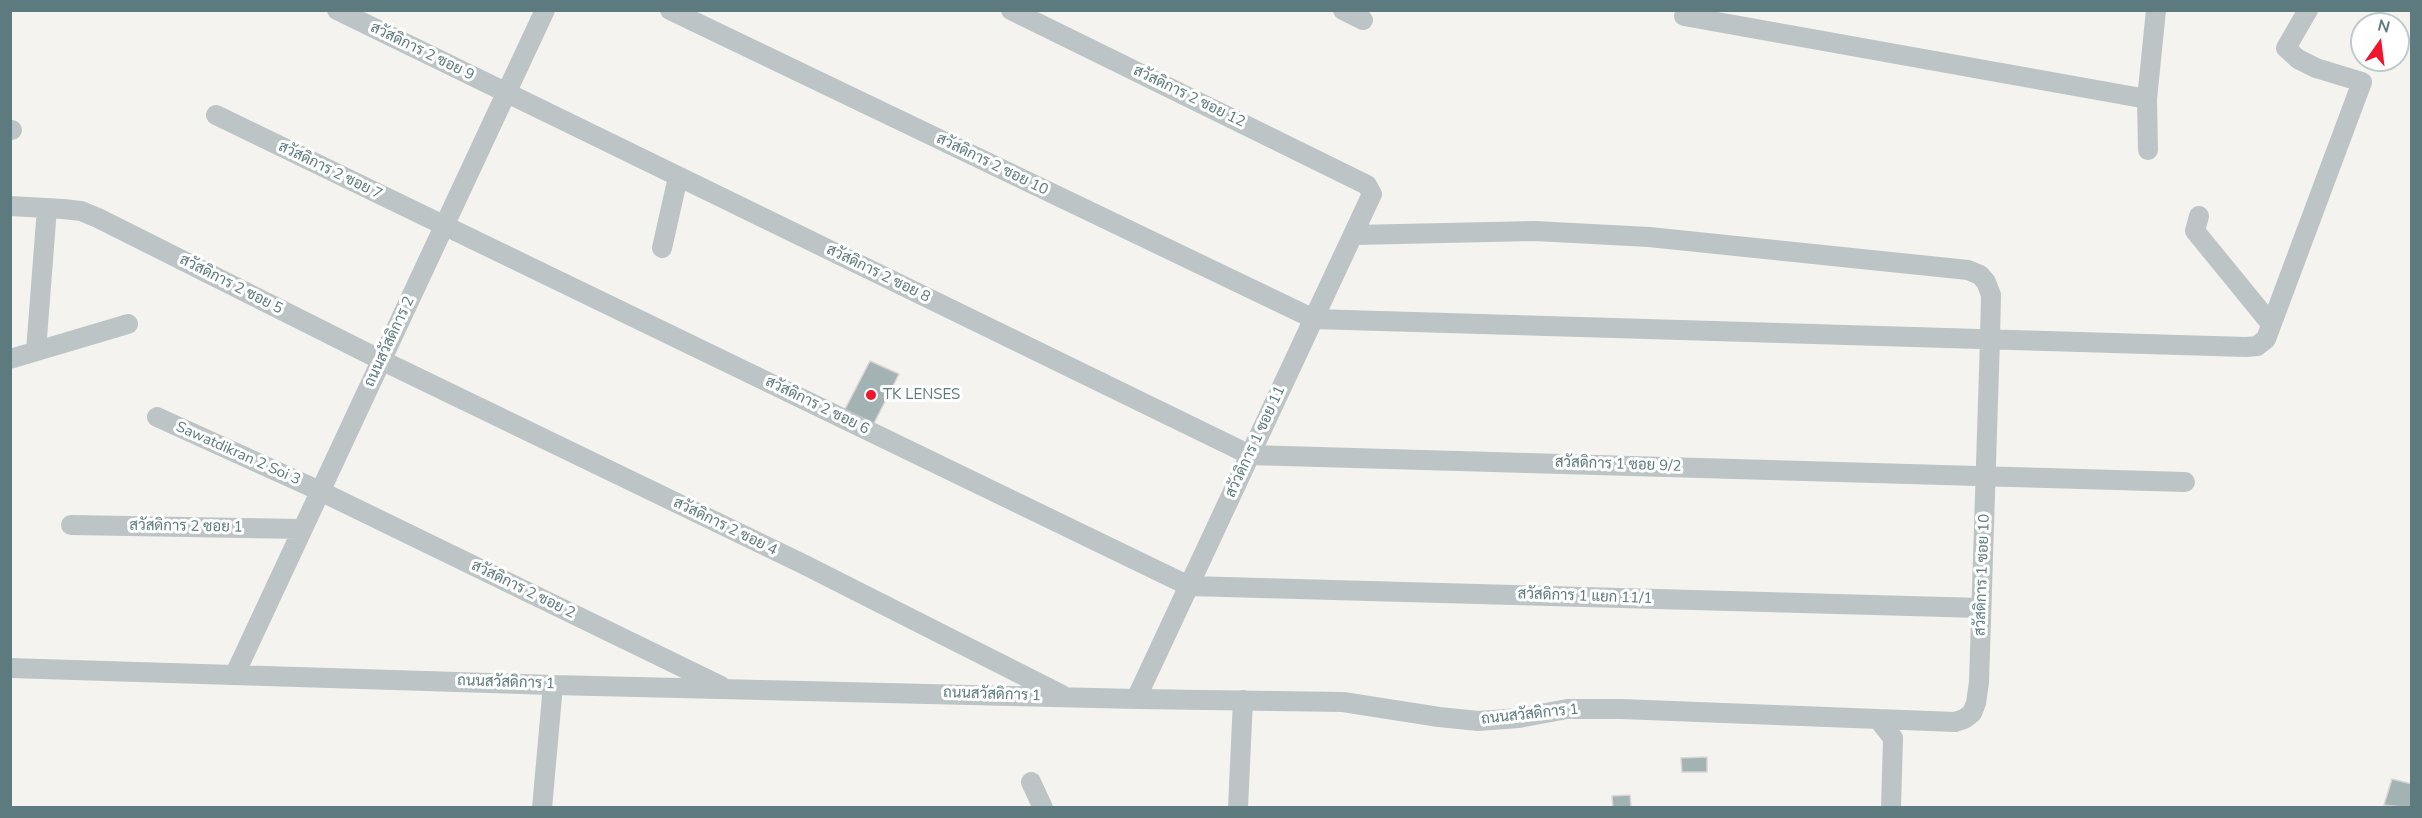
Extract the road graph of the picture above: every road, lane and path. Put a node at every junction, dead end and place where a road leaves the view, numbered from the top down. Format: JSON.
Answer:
{"nodes":[{"id":1,"x":337,"y":10,"type":"edge"},
{"id":2,"x":545,"y":10,"type":"edge"},
{"id":3,"x":670,"y":10,"type":"edge"},
{"id":4,"x":1011,"y":10,"type":"edge"},
{"id":5,"x":1343,"y":10,"type":"edge"},
{"id":6,"x":2156,"y":10,"type":"edge"},
{"id":7,"x":2308,"y":10,"type":"edge"},
{"id":8,"x":1684,"y":16,"type":"dead end"},
{"id":9,"x":1363,"y":20,"type":"dead end"},
{"id":10,"x":506,"y":94,"type":"junction"},
{"id":11,"x":2147,"y":99,"type":"junction"},
{"id":12,"x":216,"y":115,"type":"dead end"},
{"id":13,"x":2148,"y":150,"type":"dead end"},
{"id":14,"x":678,"y":177,"type":"junction"},
{"id":15,"x":1367,"y":185,"type":"joint"},
{"id":16,"x":10,"y":206,"type":"edge"},
{"id":17,"x":47,"y":208,"type":"junction"},
{"id":18,"x":2199,"y":216,"type":"dead end"},
{"id":19,"x":445,"y":226,"type":"junction"},
{"id":20,"x":1354,"y":235,"type":"junction"},
{"id":21,"x":663,"y":248,"type":"dead end"},
{"id":22,"x":1314,"y":319,"type":"junction"},
{"id":23,"x":128,"y":324,"type":"dead end"},
{"id":24,"x":2271,"y":324,"type":"junction"},
{"id":25,"x":1990,"y":339,"type":"junction"},
{"id":26,"x":36,"y":351,"type":"junction"},
{"id":27,"x":10,"y":358,"type":"edge"},
{"id":28,"x":381,"y":360,"type":"junction"},
{"id":29,"x":157,"y":417,"type":"dead end"},
{"id":30,"x":1250,"y":455,"type":"junction"},
{"id":31,"x":1986,"y":475,"type":"junction"},
{"id":32,"x":2185,"y":482,"type":"dead end"},
{"id":33,"x":320,"y":491,"type":"junction"},
{"id":34,"x":71,"y":525,"type":"dead end"},
{"id":35,"x":301,"y":529,"type":"junction"},
{"id":36,"x":1189,"y":586,"type":"junction"},
{"id":37,"x":1981,"y":608,"type":"junction"},
{"id":38,"x":10,"y":668,"type":"edge"},
{"id":39,"x":235,"y":674,"type":"junction"},
{"id":40,"x":553,"y":685,"type":"junction"},
{"id":41,"x":726,"y":688,"type":"junction"},
{"id":42,"x":1067,"y":698,"type":"junction"},
{"id":43,"x":1136,"y":699,"type":"junction"},
{"id":44,"x":1242,"y":700,"type":"junction"},
{"id":45,"x":1878,"y":719,"type":"junction"},
{"id":46,"x":1031,"y":782,"type":"dead end"},
{"id":47,"x":542,"y":807,"type":"edge"},
{"id":48,"x":1042,"y":807,"type":"edge"},
{"id":49,"x":1238,"y":807,"type":"edge"},
{"id":50,"x":1891,"y":807,"type":"edge"}],
"edges":[{"from":1,"to":10,"type":"street","name":"สวัสดิการ 2 ซอย 9"},
{"from":2,"to":10,"type":"street","name":"ถนนสวัสดิการ 2"},
{"from":3,"to":22,"type":"street","name":"สวัสดิการ 2 ซอย 10"},
{"from":4,"to":15,"type":"street","name":"สวัสดิการ 2 ซอย 12"},
{"from":5,"to":9,"type":"street"},
{"from":6,"to":11,"type":"street"},
{"from":7,"to":24,"type":"street"},
{"from":8,"to":11,"type":"street"},
{"from":10,"to":14,"type":"street","name":"สวัสดิการ 2 ซอย 8"},
{"from":10,"to":19,"type":"street","name":"ถนนสวัสดิการ 2"},
{"from":11,"to":13,"type":"street"},
{"from":12,"to":19,"type":"street","name":"สวัสดิการ 2 ซอย 7"},
{"from":14,"to":21,"type":"street"},
{"from":14,"to":30,"type":"street","name":"สวัสดิการ 2 ซอย 8"},
{"from":15,"to":20,"type":"street","name":"สวัวดิการ 1 ซอย 11"},
{"from":16,"to":17,"type":"street","name":"สวัสดิการ 2 ซอย 5"},
{"from":17,"to":26,"type":"street"},
{"from":17,"to":28,"type":"street","name":"สวัสดิการ 2 ซอย 5"},
{"from":18,"to":24,"type":"street"},
{"from":19,"to":28,"type":"street","name":"ถนนสวัสดิการ 2"},
{"from":19,"to":36,"type":"street","name":"สวัสดิการ 2 ซอย 6"},
{"from":20,"to":22,"type":"street","name":"สวัวดิการ 1 ซอย 11"},
{"from":20,"to":25,"type":"street","name":"สวัสดิการ 1 ซอย 10"},
{"from":22,"to":25,"type":"street"},
{"from":22,"to":30,"type":"street","name":"สวัวดิการ 1 ซอย 11"},
{"from":23,"to":26,"type":"street"},
{"from":24,"to":25,"type":"street"},
{"from":25,"to":31,"type":"street","name":"สวัสดิการ 1 ซอย 10"},
{"from":26,"to":27,"type":"street"},
{"from":28,"to":33,"type":"street","name":"ถนนสวัสดิการ 2"},
{"from":28,"to":42,"type":"street","name":"สวัสดิการ 2 ซอย 4"},
{"from":29,"to":33,"type":"street","name":"Sawatdikran 2 Soi 3"},
{"from":30,"to":31,"type":"street","name":"สวัสดิการ 1 ซอย 9/2"},
{"from":30,"to":36,"type":"street","name":"สวัวดิการ 1 ซอย 11"},
{"from":31,"to":32,"type":"street","name":"สวัสดิการ 1 ซอย 9/2"},
{"from":31,"to":37,"type":"street","name":"สวัสดิการ 1 ซอย 10"},
{"from":33,"to":35,"type":"street","name":"ถนนสวัสดิการ 2"},
{"from":33,"to":41,"type":"street","name":"สวัสดิการ 2 ซอย 2"},
{"from":34,"to":35,"type":"street","name":"สวัสดิการ 2 ซอย 1"},
{"from":35,"to":39,"type":"street","name":"ถนนสวัสดิการ 2"},
{"from":36,"to":37,"type":"street","name":"สวัสดิการ 1 แยก 11/1"},
{"from":36,"to":43,"type":"street","name":"สวัวดิการ 1 ซอย 11"},
{"from":37,"to":45,"type":"street","name":"สวัสดิการ 1 ซอย 10"},
{"from":38,"to":39,"type":"street","name":"ถนนสวัสดิการ 1"},
{"from":39,"to":40,"type":"street","name":"ถนนสวัสดิการ 1"},
{"from":40,"to":41,"type":"street","name":"ถนนสวัสดิการ 1"},
{"from":40,"to":47,"type":"street"},
{"from":41,"to":42,"type":"street","name":"ถนนสวัสดิการ 1"},
{"from":42,"to":43,"type":"street","name":"ถนนสวัสดิการ 1"},
{"from":43,"to":44,"type":"street","name":"ถนนสวัสดิการ 1"},
{"from":44,"to":45,"type":"street","name":"ถนนสวัสดิการ 1"},
{"from":44,"to":49,"type":"street"},
{"from":45,"to":50,"type":"street"},
{"from":46,"to":48,"type":"street"}]}
